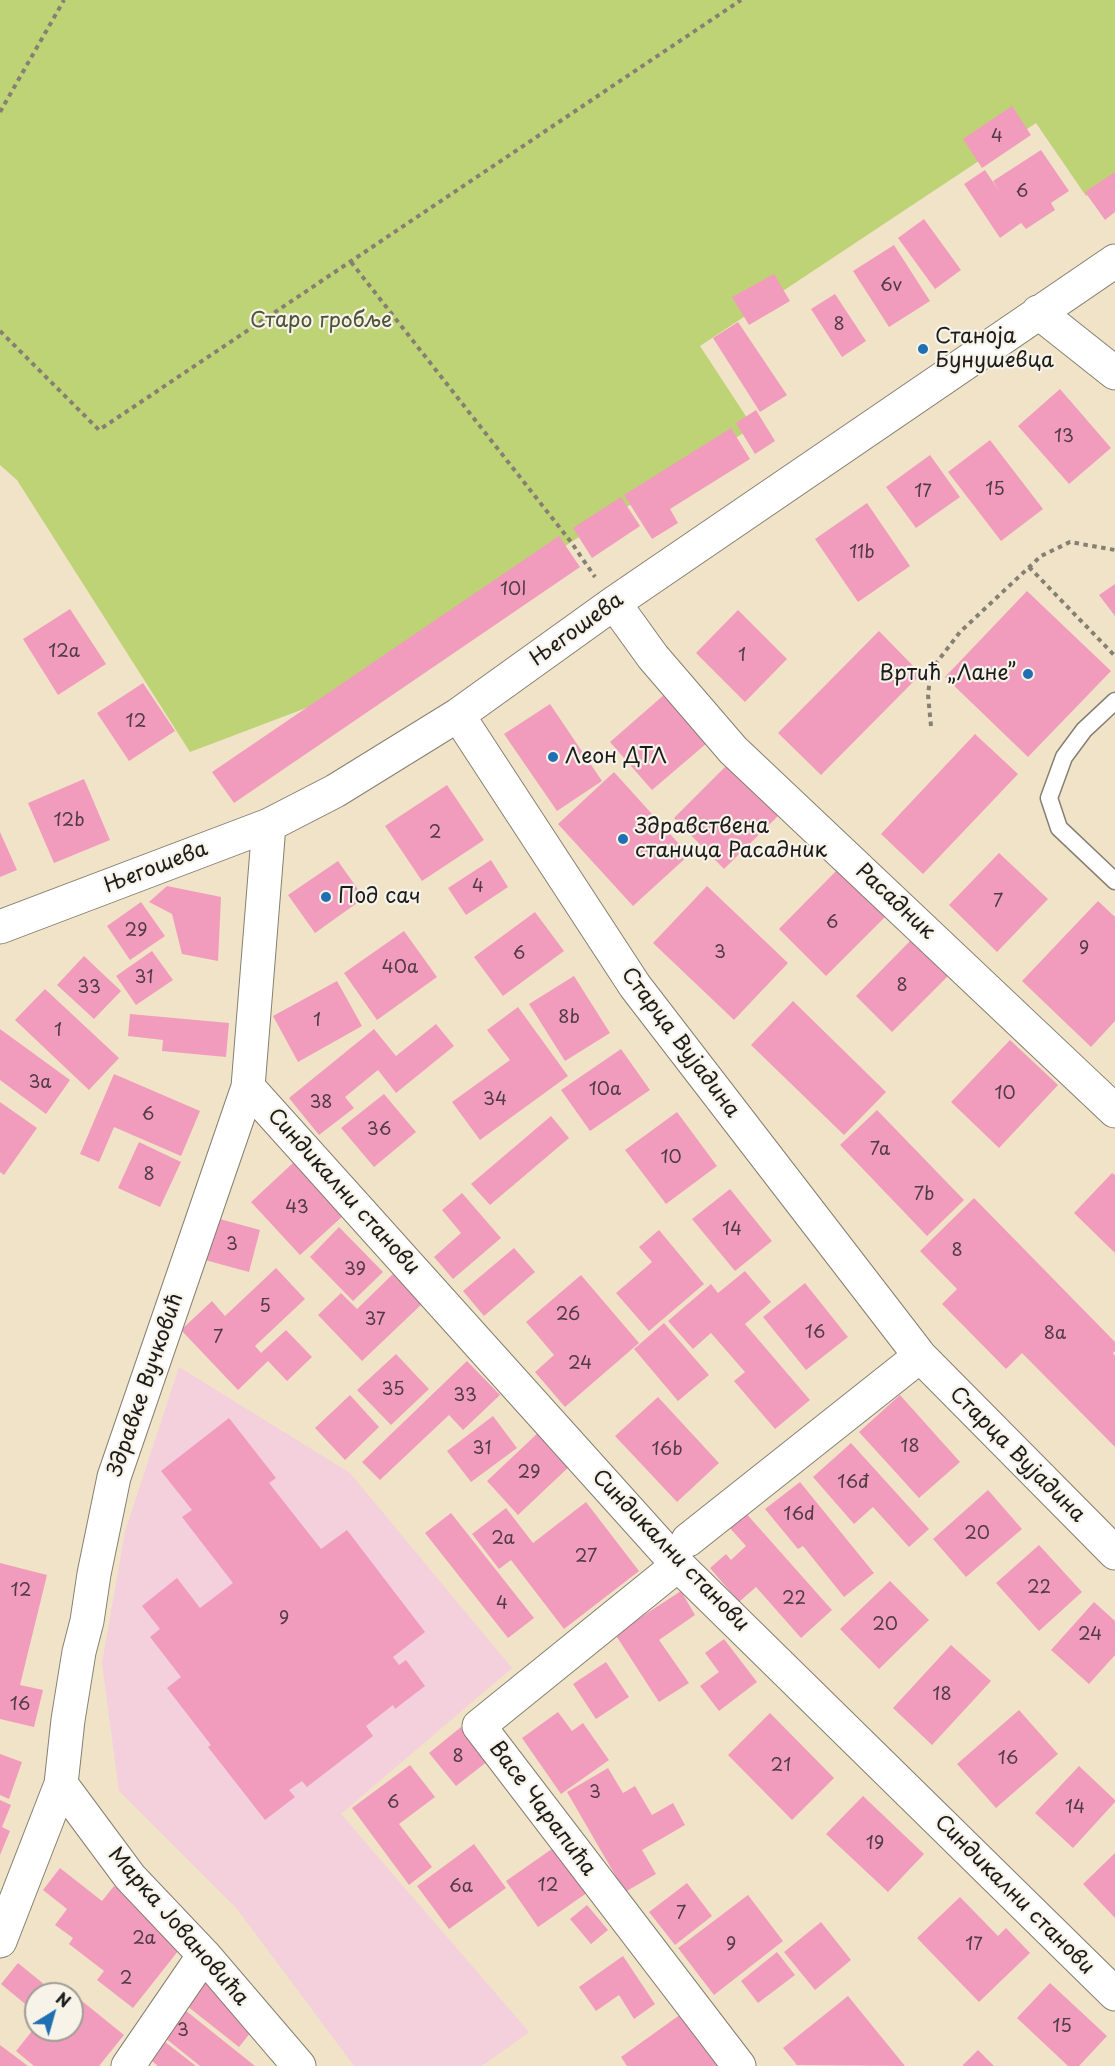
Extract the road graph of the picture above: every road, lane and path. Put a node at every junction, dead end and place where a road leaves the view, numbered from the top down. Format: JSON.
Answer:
{"nodes":[{"id":1,"x":64,"y":0,"type":"edge"},
{"id":2,"x":741,"y":0,"type":"edge"},
{"id":3,"x":0,"y":112,"type":"edge"},
{"id":4,"x":1115,"y":261,"type":"edge"},
{"id":5,"x":351,"y":262,"type":"junction"},
{"id":6,"x":1038,"y":312,"type":"junction"},
{"id":7,"x":0,"y":332,"type":"edge"},
{"id":8,"x":1115,"y":373,"type":"edge"},
{"id":9,"x":1115,"y":550,"type":"edge"},
{"id":10,"x":1029,"y":567,"type":"junction"},
{"id":11,"x":614,"y":603,"type":"junction"},
{"id":12,"x":1115,"y":656,"type":"edge"},
{"id":13,"x":1115,"y":701,"type":"edge"},
{"id":14,"x":458,"y":716,"type":"junction"},
{"id":15,"x":931,"y":726,"type":"dead end"},
{"id":16,"x":269,"y":825,"type":"junction"},
{"id":17,"x":1115,"y":881,"type":"edge"},
{"id":18,"x":3,"y":930,"type":"edge"},
{"id":19,"x":248,"y":1087,"type":"junction"},
{"id":20,"x":1115,"y":1111,"type":"edge"},
{"id":21,"x":920,"y":1356,"type":"junction"},
{"id":22,"x":683,"y":1552,"type":"junction"},
{"id":23,"x":1115,"y":1553,"type":"edge"},
{"id":24,"x":61,"y":1784,"type":"junction"},
{"id":25,"x":0,"y":1941,"type":"edge"},
{"id":26,"x":204,"y":1955,"type":"junction"},
{"id":27,"x":1115,"y":1994,"type":"edge"},
{"id":28,"x":128,"y":2066,"type":"edge"},
{"id":29,"x":299,"y":2066,"type":"edge"},
{"id":30,"x":739,"y":2066,"type":"edge"}],
"edges":[{"from":1,"to":3,"type":"path"},
{"from":2,"to":5,"type":"path"},
{"from":4,"to":6,"type":"street","name":"Његошева"},
{"from":5,"to":7,"type":"path"},
{"from":5,"to":11,"type":"path"},
{"from":6,"to":8,"type":"street"},
{"from":6,"to":11,"type":"street","name":"Његошева"},
{"from":9,"to":10,"type":"path"},
{"from":10,"to":12,"type":"path"},
{"from":10,"to":15,"type":"path"},
{"from":11,"to":14,"type":"street","name":"Његошева"},
{"from":11,"to":20,"type":"street","name":"Расадник"},
{"from":13,"to":17,"type":"lane"},
{"from":14,"to":16,"type":"street","name":"Његошева"},
{"from":14,"to":21,"type":"street","name":"Старца Вујадина"},
{"from":16,"to":18,"type":"street","name":"Његошева"},
{"from":16,"to":19,"type":"street","name":"Здравке Вучковић"},
{"from":19,"to":22,"type":"street","name":"Синдикални станови"},
{"from":19,"to":24,"type":"street","name":"Здравке Вучковић"},
{"from":21,"to":22,"type":"street"},
{"from":21,"to":23,"type":"street","name":"Старца Вујадина"},
{"from":22,"to":27,"type":"street","name":"Синдикални станови"},
{"from":22,"to":30,"type":"street","name":"Васе Чарапића"},
{"from":24,"to":25,"type":"street","name":"Здравке Вучковић"},
{"from":24,"to":26,"type":"street","name":"Марка Јовановића"},
{"from":26,"to":28,"type":"street"},
{"from":26,"to":29,"type":"street","name":"Марка Јовановића"}]}
